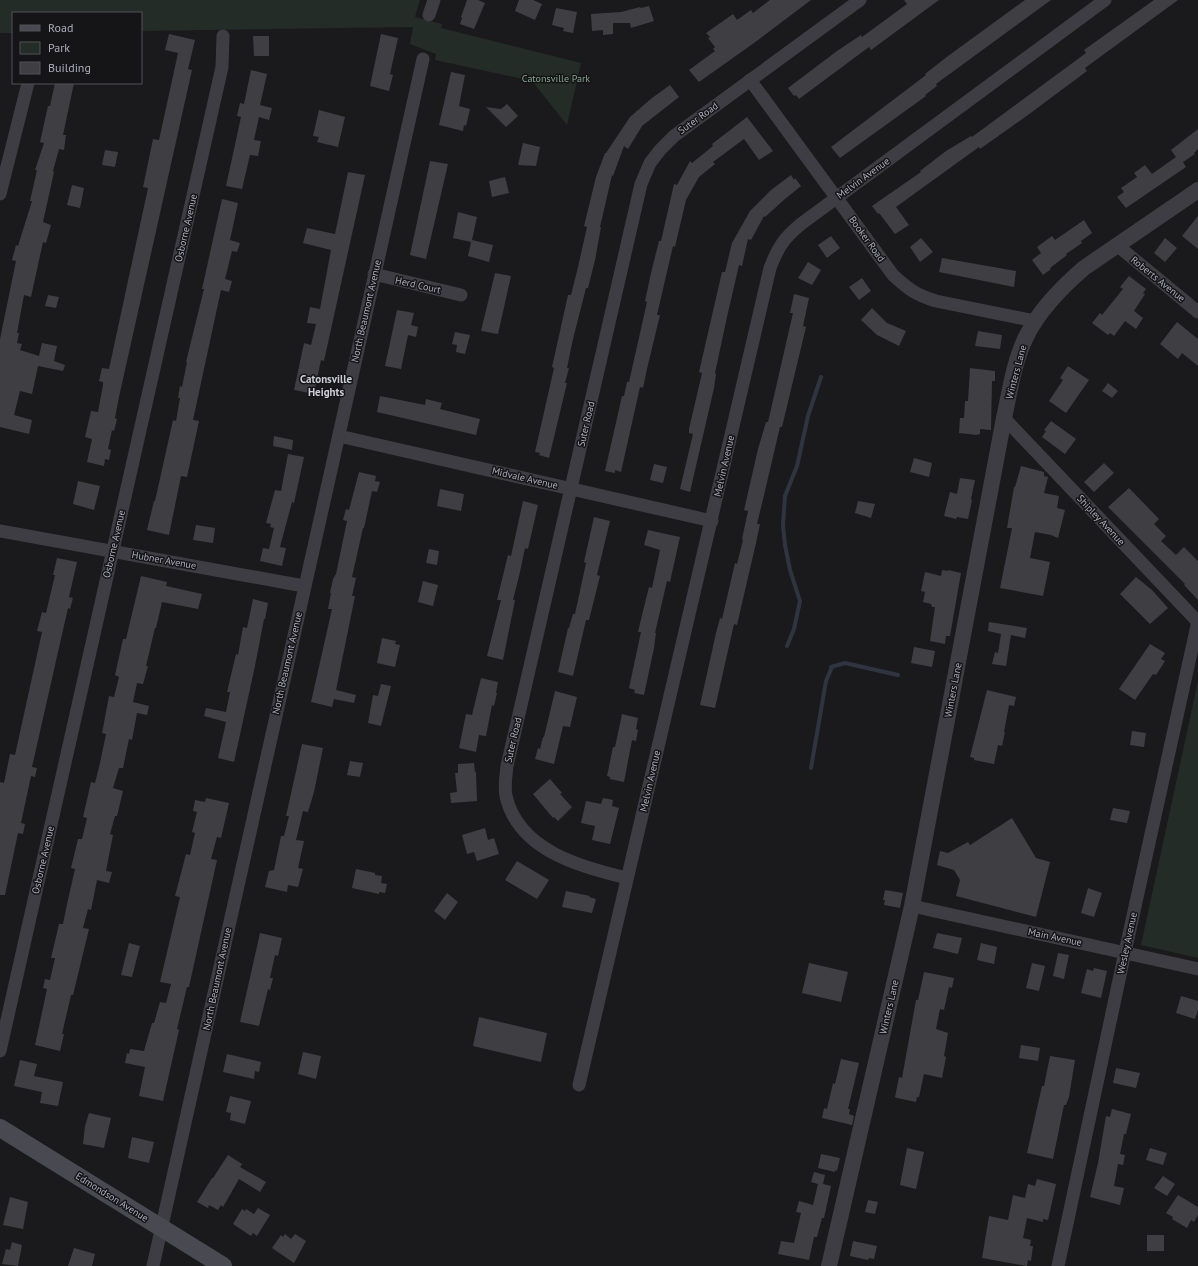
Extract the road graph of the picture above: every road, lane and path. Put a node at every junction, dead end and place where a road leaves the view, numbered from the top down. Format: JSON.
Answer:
{"nodes":[{"id":1,"x":434,"y":0,"type":"edge"},
{"id":2,"x":860,"y":0,"type":"edge"},
{"id":3,"x":1105,"y":0,"type":"edge"},
{"id":4,"x":429,"y":15,"type":"dead end"},
{"id":5,"x":223,"y":36,"type":"dead end"},
{"id":6,"x":422,"y":59,"type":"dead end"},
{"id":7,"x":750,"y":80,"type":"junction"},
{"id":8,"x":28,"y":84,"type":"edge"},
{"id":9,"x":1198,"y":190,"type":"edge"},
{"id":10,"x":0,"y":191,"type":"edge"},
{"id":11,"x":836,"y":197,"type":"junction"},
{"id":12,"x":1118,"y":246,"type":"junction"},
{"id":13,"x":374,"y":274,"type":"junction"},
{"id":14,"x":461,"y":295,"type":"dead end"},
{"id":15,"x":1198,"y":312,"type":"edge"},
{"id":16,"x":1035,"y":321,"type":"junction"},
{"id":17,"x":1004,"y":418,"type":"junction"},
{"id":18,"x":339,"y":436,"type":"junction"},
{"id":19,"x":571,"y":489,"type":"junction"},
{"id":20,"x":712,"y":521,"type":"junction"},
{"id":21,"x":0,"y":531,"type":"edge"},
{"id":22,"x":112,"y":551,"type":"junction"},
{"id":23,"x":304,"y":586,"type":"junction"},
{"id":24,"x":1198,"y":622,"type":"edge"},
{"id":25,"x":627,"y":878,"type":"junction"},
{"id":26,"x":912,"y":906,"type":"junction"},
{"id":27,"x":1125,"y":952,"type":"junction"},
{"id":28,"x":1198,"y":969,"type":"edge"},
{"id":29,"x":0,"y":1051,"type":"edge"},
{"id":30,"x":579,"y":1085,"type":"dead end"},
{"id":31,"x":0,"y":1128,"type":"edge"},
{"id":32,"x":162,"y":1228,"type":"junction"},
{"id":33,"x":153,"y":1266,"type":"edge"},
{"id":34,"x":223,"y":1266,"type":"edge"},
{"id":35,"x":829,"y":1266,"type":"edge"},
{"id":36,"x":1058,"y":1266,"type":"edge"}],
"edges":[{"from":1,"to":4,"type":"street"},
{"from":2,"to":7,"type":"street","name":"Suter Road"},
{"from":3,"to":11,"type":"street","name":"Melvin Avenue"},
{"from":5,"to":22,"type":"street","name":"Osborne Avenue"},
{"from":6,"to":13,"type":"street","name":"North Beaumont Avenue"},
{"from":7,"to":11,"type":"street","name":"Booker Road"},
{"from":7,"to":19,"type":"street","name":"Suter Road"},
{"from":8,"to":10,"type":"street"},
{"from":9,"to":12,"type":"street","name":"Winters Lane"},
{"from":11,"to":16,"type":"street","name":"Booker Road"},
{"from":11,"to":20,"type":"street","name":"Melvin Avenue"},
{"from":12,"to":15,"type":"street","name":"Roberts Avenue"},
{"from":12,"to":16,"type":"street","name":"Winters Lane"},
{"from":13,"to":14,"type":"street","name":"Herd Court"},
{"from":13,"to":18,"type":"street","name":"North Beaumont Avenue"},
{"from":16,"to":17,"type":"street","name":"Winters Lane"},
{"from":17,"to":24,"type":"street","name":"Shipley Avenue"},
{"from":17,"to":26,"type":"street","name":"Winters Lane"},
{"from":18,"to":19,"type":"street","name":"Midvale Avenue"},
{"from":18,"to":23,"type":"street","name":"North Beaumont Avenue"},
{"from":19,"to":20,"type":"street","name":"Midvale Avenue"},
{"from":19,"to":25,"type":"street","name":"Suter Road"},
{"from":20,"to":25,"type":"street","name":"Melvin Avenue"},
{"from":21,"to":22,"type":"street","name":"Hubner Avenue"},
{"from":22,"to":23,"type":"street","name":"Hubner Avenue"},
{"from":22,"to":29,"type":"street","name":"Osborne Avenue"},
{"from":23,"to":32,"type":"street","name":"North Beaumont Avenue"},
{"from":24,"to":27,"type":"street","name":"Wesley Avenue"},
{"from":25,"to":30,"type":"street","name":"Melvin Avenue"},
{"from":26,"to":27,"type":"street","name":"Main Avenue"},
{"from":26,"to":35,"type":"street","name":"Winters Lane"},
{"from":27,"to":28,"type":"street","name":"Main Avenue"},
{"from":27,"to":36,"type":"street","name":"Wesley Avenue"},
{"from":31,"to":32,"type":"main road","name":"Edmondson Avenue"},
{"from":32,"to":33,"type":"street","name":"North Beaumont Avenue"},
{"from":32,"to":34,"type":"main road","name":"Edmondson Avenue"}]}
